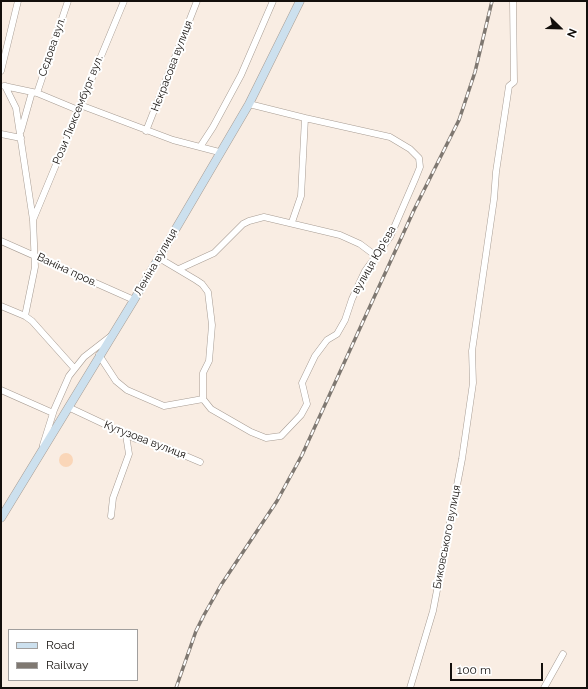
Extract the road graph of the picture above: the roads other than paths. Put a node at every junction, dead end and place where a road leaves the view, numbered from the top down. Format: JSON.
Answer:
{"nodes":[{"id":1,"x":18,"y":1,"type":"edge"},
{"id":2,"x":68,"y":1,"type":"edge"},
{"id":3,"x":124,"y":1,"type":"edge"},
{"id":4,"x":198,"y":1,"type":"edge"},
{"id":5,"x":273,"y":1,"type":"edge"},
{"id":6,"x":300,"y":1,"type":"edge"},
{"id":7,"x":513,"y":1,"type":"edge"},
{"id":8,"x":1,"y":71,"type":"edge"},
{"id":9,"x":3,"y":86,"type":"edge"},
{"id":10,"x":34,"y":93,"type":"junction"},
{"id":11,"x":249,"y":104,"type":"junction"},
{"id":12,"x":79,"y":107,"type":"junction"},
{"id":13,"x":305,"y":118,"type":"junction"},
{"id":14,"x":146,"y":131,"type":"junction"},
{"id":15,"x":1,"y":134,"type":"edge"},
{"id":16,"x":21,"y":136,"type":"junction"},
{"id":17,"x":200,"y":147,"type":"junction"},
{"id":18,"x":220,"y":152,"type":"junction"},
{"id":19,"x":33,"y":220,"type":"junction"},
{"id":20,"x":292,"y":222,"type":"junction"},
{"id":21,"x":1,"y":241,"type":"edge"},
{"id":22,"x":35,"y":255,"type":"junction"},
{"id":23,"x":376,"y":256,"type":"junction"},
{"id":24,"x":159,"y":258,"type":"junction"},
{"id":25,"x":179,"y":269,"type":"junction"},
{"id":26,"x":134,"y":300,"type":"junction"},
{"id":27,"x":1,"y":306,"type":"edge"},
{"id":28,"x":25,"y":316,"type":"junction"},
{"id":29,"x":112,"y":335,"type":"junction"},
{"id":30,"x":100,"y":355,"type":"junction"},
{"id":31,"x":74,"y":368,"type":"junction"},
{"id":32,"x":1,"y":390,"type":"edge"},
{"id":33,"x":202,"y":399,"type":"junction"},
{"id":34,"x":68,"y":407,"type":"junction"},
{"id":35,"x":53,"y":413,"type":"junction"},
{"id":36,"x":126,"y":435,"type":"junction"},
{"id":37,"x":40,"y":453,"type":"junction"},
{"id":38,"x":200,"y":462,"type":"dead end"},
{"id":39,"x":111,"y":516,"type":"dead end"},
{"id":40,"x":1,"y":518,"type":"edge"},
{"id":41,"x":563,"y":654,"type":"dead end"},
{"id":42,"x":410,"y":688,"type":"edge"},
{"id":43,"x":544,"y":688,"type":"edge"}],
"edges":[{"from":1,"to":8,"type":"street"},
{"from":2,"to":10,"type":"street","name":"Сєдова вул."},
{"from":3,"to":12,"type":"street","name":"Рози Люксембург вул."},
{"from":4,"to":14,"type":"street","name":"Нєкрасова вулиця"},
{"from":5,"to":17,"type":"street"},
{"from":6,"to":11,"type":"main road","name":"Леніна вулиця"},
{"from":7,"to":42,"type":"street","name":"Биковського вулиця"},
{"from":9,"to":10,"type":"street"},
{"from":9,"to":16,"type":"street"},
{"from":10,"to":12,"type":"street"},
{"from":10,"to":16,"type":"street","name":"Сєдова вул."},
{"from":11,"to":13,"type":"street"},
{"from":11,"to":18,"type":"main road","name":"Леніна вулиця"},
{"from":12,"to":14,"type":"street"},
{"from":12,"to":19,"type":"street","name":"Рози Люксембург вул."},
{"from":13,"to":20,"type":"street"},
{"from":13,"to":23,"type":"street","name":"вулиця Юр'єва"},
{"from":14,"to":17,"type":"street"},
{"from":15,"to":16,"type":"street"},
{"from":16,"to":19,"type":"street"},
{"from":17,"to":18,"type":"street"},
{"from":18,"to":24,"type":"main road","name":"Леніна вулиця"},
{"from":19,"to":22,"type":"street"},
{"from":20,"to":23,"type":"street"},
{"from":20,"to":25,"type":"street"},
{"from":21,"to":22,"type":"street","name":"Ваніна пров."},
{"from":22,"to":26,"type":"street","name":"Ваніна пров."},
{"from":22,"to":28,"type":"street"},
{"from":23,"to":33,"type":"street","name":"вулиця Юр'єва"},
{"from":24,"to":25,"type":"street"},
{"from":24,"to":26,"type":"main road","name":"Леніна вулиця"},
{"from":25,"to":33,"type":"street"},
{"from":26,"to":29,"type":"main road","name":"Леніна вулиця"},
{"from":27,"to":28,"type":"street"},
{"from":28,"to":31,"type":"street"},
{"from":29,"to":30,"type":"main road","name":"Леніна вулиця"},
{"from":29,"to":31,"type":"street"},
{"from":30,"to":33,"type":"street"},
{"from":30,"to":34,"type":"main road","name":"Леніна вулиця"},
{"from":31,"to":35,"type":"street"},
{"from":32,"to":35,"type":"street"},
{"from":34,"to":36,"type":"street","name":"Кутузова вулиця"},
{"from":34,"to":37,"type":"main road","name":"Леніна вулиця"},
{"from":35,"to":37,"type":"street"},
{"from":36,"to":38,"type":"street","name":"Кутузова вулиця"},
{"from":36,"to":39,"type":"street"},
{"from":37,"to":40,"type":"main road","name":"Леніна вулиця"},
{"from":41,"to":43,"type":"street"}]}
